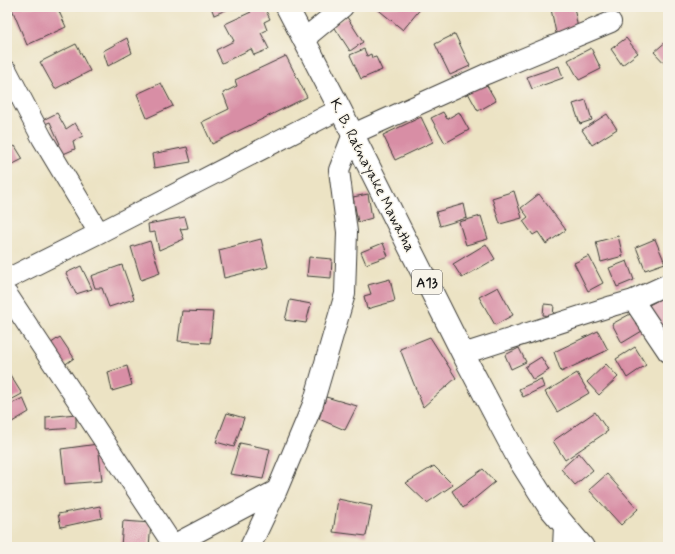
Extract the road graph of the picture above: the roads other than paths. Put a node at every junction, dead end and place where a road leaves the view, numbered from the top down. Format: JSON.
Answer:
{"nodes":[{"id":1,"x":287,"y":7,"type":"edge"},
{"id":2,"x":343,"y":7,"type":"edge"},
{"id":3,"x":611,"y":22,"type":"dead end"},
{"id":4,"x":304,"y":39,"type":"junction"},
{"id":5,"x":7,"y":71,"type":"edge"},
{"id":6,"x":340,"y":109,"type":"junction"},
{"id":7,"x":353,"y":134,"type":"junction"},
{"id":8,"x":99,"y":233,"type":"junction"},
{"id":9,"x":7,"y":279,"type":"edge"},
{"id":10,"x":668,"y":284,"type":"edge"},
{"id":11,"x":7,"y":294,"type":"edge"},
{"id":12,"x":633,"y":300,"type":"junction"},
{"id":13,"x":668,"y":352,"type":"edge"},
{"id":14,"x":463,"y":354,"type":"junction"},
{"id":15,"x":278,"y":490,"type":"junction"},
{"id":16,"x":564,"y":526,"type":"junction"},
{"id":17,"x":250,"y":547,"type":"edge"},
{"id":18,"x":562,"y":547,"type":"edge"},
{"id":19,"x":583,"y":547,"type":"edge"}],
"edges":[{"from":1,"to":4,"type":"highway","name":"K. B. Ratnayake Mawatha","number":"A13"},
{"from":2,"to":4,"type":"street"},
{"from":3,"to":7,"type":"street"},
{"from":4,"to":6,"type":"highway","name":"K. B. Ratnayake Mawatha","number":"A13"},
{"from":5,"to":8,"type":"street"},
{"from":6,"to":7,"type":"highway","name":"K. B. Ratnayake Mawatha","number":"A13"},
{"from":6,"to":8,"type":"street"},
{"from":7,"to":14,"type":"highway","name":"K. B. Ratnayake Mawatha","number":"A13"},
{"from":7,"to":15,"type":"street"},
{"from":8,"to":9,"type":"street"},
{"from":10,"to":12,"type":"street"},
{"from":11,"to":15,"type":"street"},
{"from":12,"to":13,"type":"street"},
{"from":12,"to":14,"type":"street"},
{"from":14,"to":16,"type":"highway","name":"K. B. Ratnayake Mawatha","number":"A13"},
{"from":15,"to":17,"type":"street"},
{"from":16,"to":18,"type":"street"},
{"from":16,"to":19,"type":"highway","name":"K. B. Ratnayake Mawatha","number":"A13"}]}
